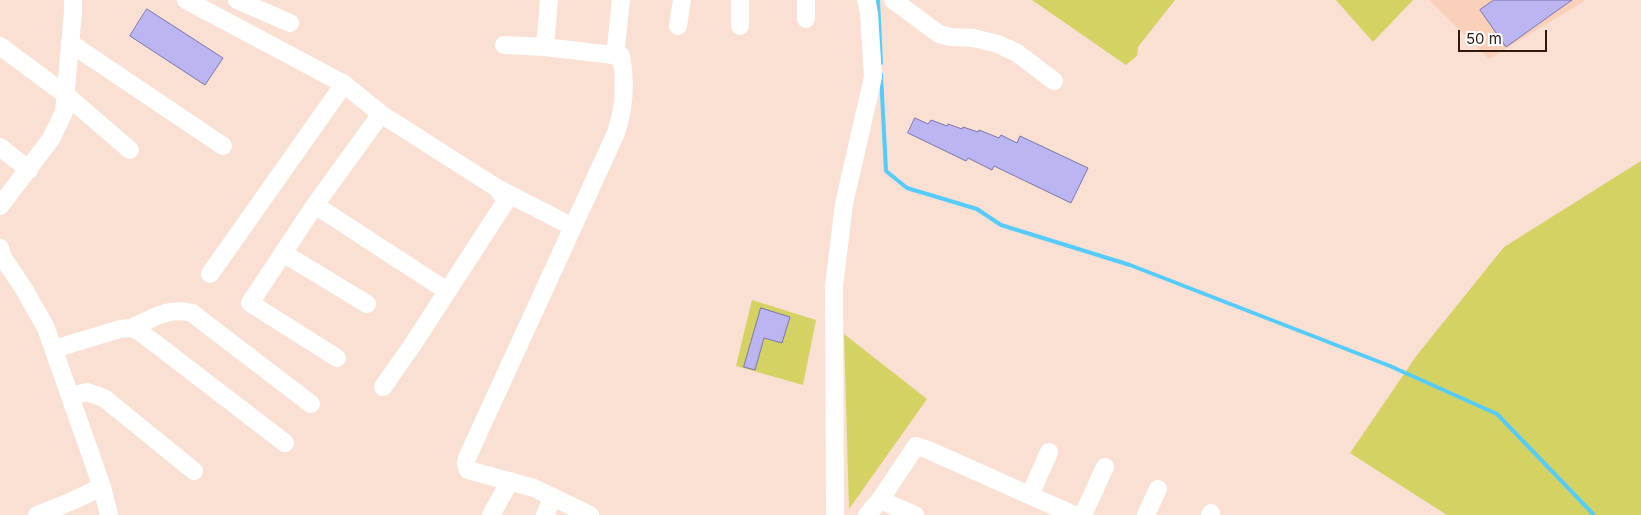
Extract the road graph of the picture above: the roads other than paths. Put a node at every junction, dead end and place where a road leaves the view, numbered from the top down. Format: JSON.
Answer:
{"nodes":[{"id":1,"x":73,"y":0,"type":"edge"},
{"id":2,"x":186,"y":0,"type":"edge"},
{"id":3,"x":237,"y":0,"type":"edge"},
{"id":4,"x":549,"y":0,"type":"edge"},
{"id":5,"x":621,"y":0,"type":"edge"},
{"id":6,"x":682,"y":0,"type":"edge"},
{"id":7,"x":740,"y":0,"type":"edge"},
{"id":8,"x":806,"y":0,"type":"edge"},
{"id":9,"x":866,"y":0,"type":"edge"},
{"id":10,"x":893,"y":0,"type":"edge"},
{"id":11,"x":806,"y":20,"type":"dead end"},
{"id":12,"x":290,"y":23,"type":"dead end"},
{"id":13,"x":678,"y":26,"type":"dead end"},
{"id":14,"x":740,"y":26,"type":"dead end"},
{"id":15,"x":70,"y":43,"type":"junction"},
{"id":16,"x":504,"y":45,"type":"dead end"},
{"id":17,"x":0,"y":46,"type":"edge"},
{"id":18,"x":545,"y":47,"type":"junction"},
{"id":19,"x":615,"y":56,"type":"junction"},
{"id":20,"x":1054,"y":81,"type":"dead end"},
{"id":21,"x":344,"y":84,"type":"junction"},
{"id":22,"x":66,"y":95,"type":"junction"},
{"id":23,"x":381,"y":114,"type":"junction"},
{"id":24,"x":223,"y":146,"type":"dead end"},
{"id":25,"x":0,"y":147,"type":"edge"},
{"id":26,"x":130,"y":150,"type":"dead end"},
{"id":27,"x":29,"y":170,"type":"junction"},
{"id":28,"x":497,"y":188,"type":"junction"},
{"id":29,"x":314,"y":205,"type":"junction"},
{"id":30,"x":0,"y":206,"type":"edge"},
{"id":31,"x":573,"y":227,"type":"junction"},
{"id":32,"x":283,"y":252,"type":"junction"},
{"id":33,"x":1,"y":256,"type":"edge"},
{"id":34,"x":210,"y":274,"type":"dead end"},
{"id":35,"x":447,"y":291,"type":"junction"},
{"id":36,"x":367,"y":304,"type":"dead end"},
{"id":37,"x":131,"y":328,"type":"junction"},
{"id":38,"x":54,"y":350,"type":"junction"},
{"id":39,"x":337,"y":358,"type":"dead end"},
{"id":40,"x":383,"y":387,"type":"dead end"},
{"id":41,"x":70,"y":396,"type":"junction"},
{"id":42,"x":311,"y":404,"type":"dead end"},
{"id":43,"x":285,"y":444,"type":"dead end"},
{"id":44,"x":1049,"y":452,"type":"dead end"},
{"id":45,"x":1105,"y":467,"type":"dead end"},
{"id":46,"x":194,"y":471,"type":"dead end"},
{"id":47,"x":510,"y":481,"type":"junction"},
{"id":48,"x":102,"y":487,"type":"junction"},
{"id":49,"x":1158,"y":489,"type":"dead end"},
{"id":50,"x":1030,"y":495,"type":"junction"},
{"id":51,"x":554,"y":497,"type":"junction"},
{"id":52,"x":880,"y":500,"type":"junction"},
{"id":53,"x":36,"y":515,"type":"edge"},
{"id":54,"x":109,"y":515,"type":"edge"},
{"id":55,"x":491,"y":515,"type":"edge"},
{"id":56,"x":545,"y":515,"type":"edge"},
{"id":57,"x":590,"y":515,"type":"edge"},
{"id":58,"x":835,"y":515,"type":"edge"},
{"id":59,"x":867,"y":515,"type":"edge"},
{"id":60,"x":915,"y":515,"type":"edge"},
{"id":61,"x":1074,"y":515,"type":"edge"},
{"id":62,"x":1084,"y":515,"type":"edge"},
{"id":63,"x":1146,"y":515,"type":"edge"}],
"edges":[{"from":1,"to":15,"type":"street"},
{"from":2,"to":21,"type":"street"},
{"from":3,"to":12,"type":"street"},
{"from":4,"to":18,"type":"street"},
{"from":5,"to":19,"type":"street"},
{"from":6,"to":13,"type":"street"},
{"from":7,"to":14,"type":"street"},
{"from":8,"to":11,"type":"street"},
{"from":9,"to":58,"type":"street"},
{"from":10,"to":20,"type":"street"},
{"from":15,"to":22,"type":"street"},
{"from":15,"to":24,"type":"street"},
{"from":16,"to":18,"type":"street"},
{"from":17,"to":22,"type":"street"},
{"from":18,"to":19,"type":"street"},
{"from":19,"to":31,"type":"street"},
{"from":21,"to":23,"type":"street"},
{"from":21,"to":34,"type":"street"},
{"from":22,"to":26,"type":"street"},
{"from":22,"to":27,"type":"street"},
{"from":23,"to":28,"type":"street"},
{"from":23,"to":29,"type":"street"},
{"from":25,"to":27,"type":"street"},
{"from":27,"to":30,"type":"street"},
{"from":28,"to":31,"type":"street"},
{"from":28,"to":35,"type":"street"},
{"from":29,"to":32,"type":"street"},
{"from":29,"to":35,"type":"street"},
{"from":31,"to":47,"type":"street"},
{"from":32,"to":36,"type":"street"},
{"from":32,"to":39,"type":"street"},
{"from":33,"to":38,"type":"street"},
{"from":35,"to":40,"type":"street"},
{"from":37,"to":38,"type":"street"},
{"from":37,"to":42,"type":"street"},
{"from":37,"to":43,"type":"street"},
{"from":38,"to":41,"type":"street"},
{"from":41,"to":46,"type":"street"},
{"from":41,"to":48,"type":"street"},
{"from":44,"to":50,"type":"street"},
{"from":45,"to":62,"type":"street"},
{"from":47,"to":51,"type":"street"},
{"from":47,"to":55,"type":"street"},
{"from":48,"to":53,"type":"street"},
{"from":48,"to":54,"type":"street"},
{"from":49,"to":63,"type":"street"},
{"from":50,"to":52,"type":"street"},
{"from":50,"to":61,"type":"street"},
{"from":51,"to":56,"type":"street"},
{"from":51,"to":57,"type":"street"},
{"from":52,"to":59,"type":"street"},
{"from":52,"to":60,"type":"street"}]}
